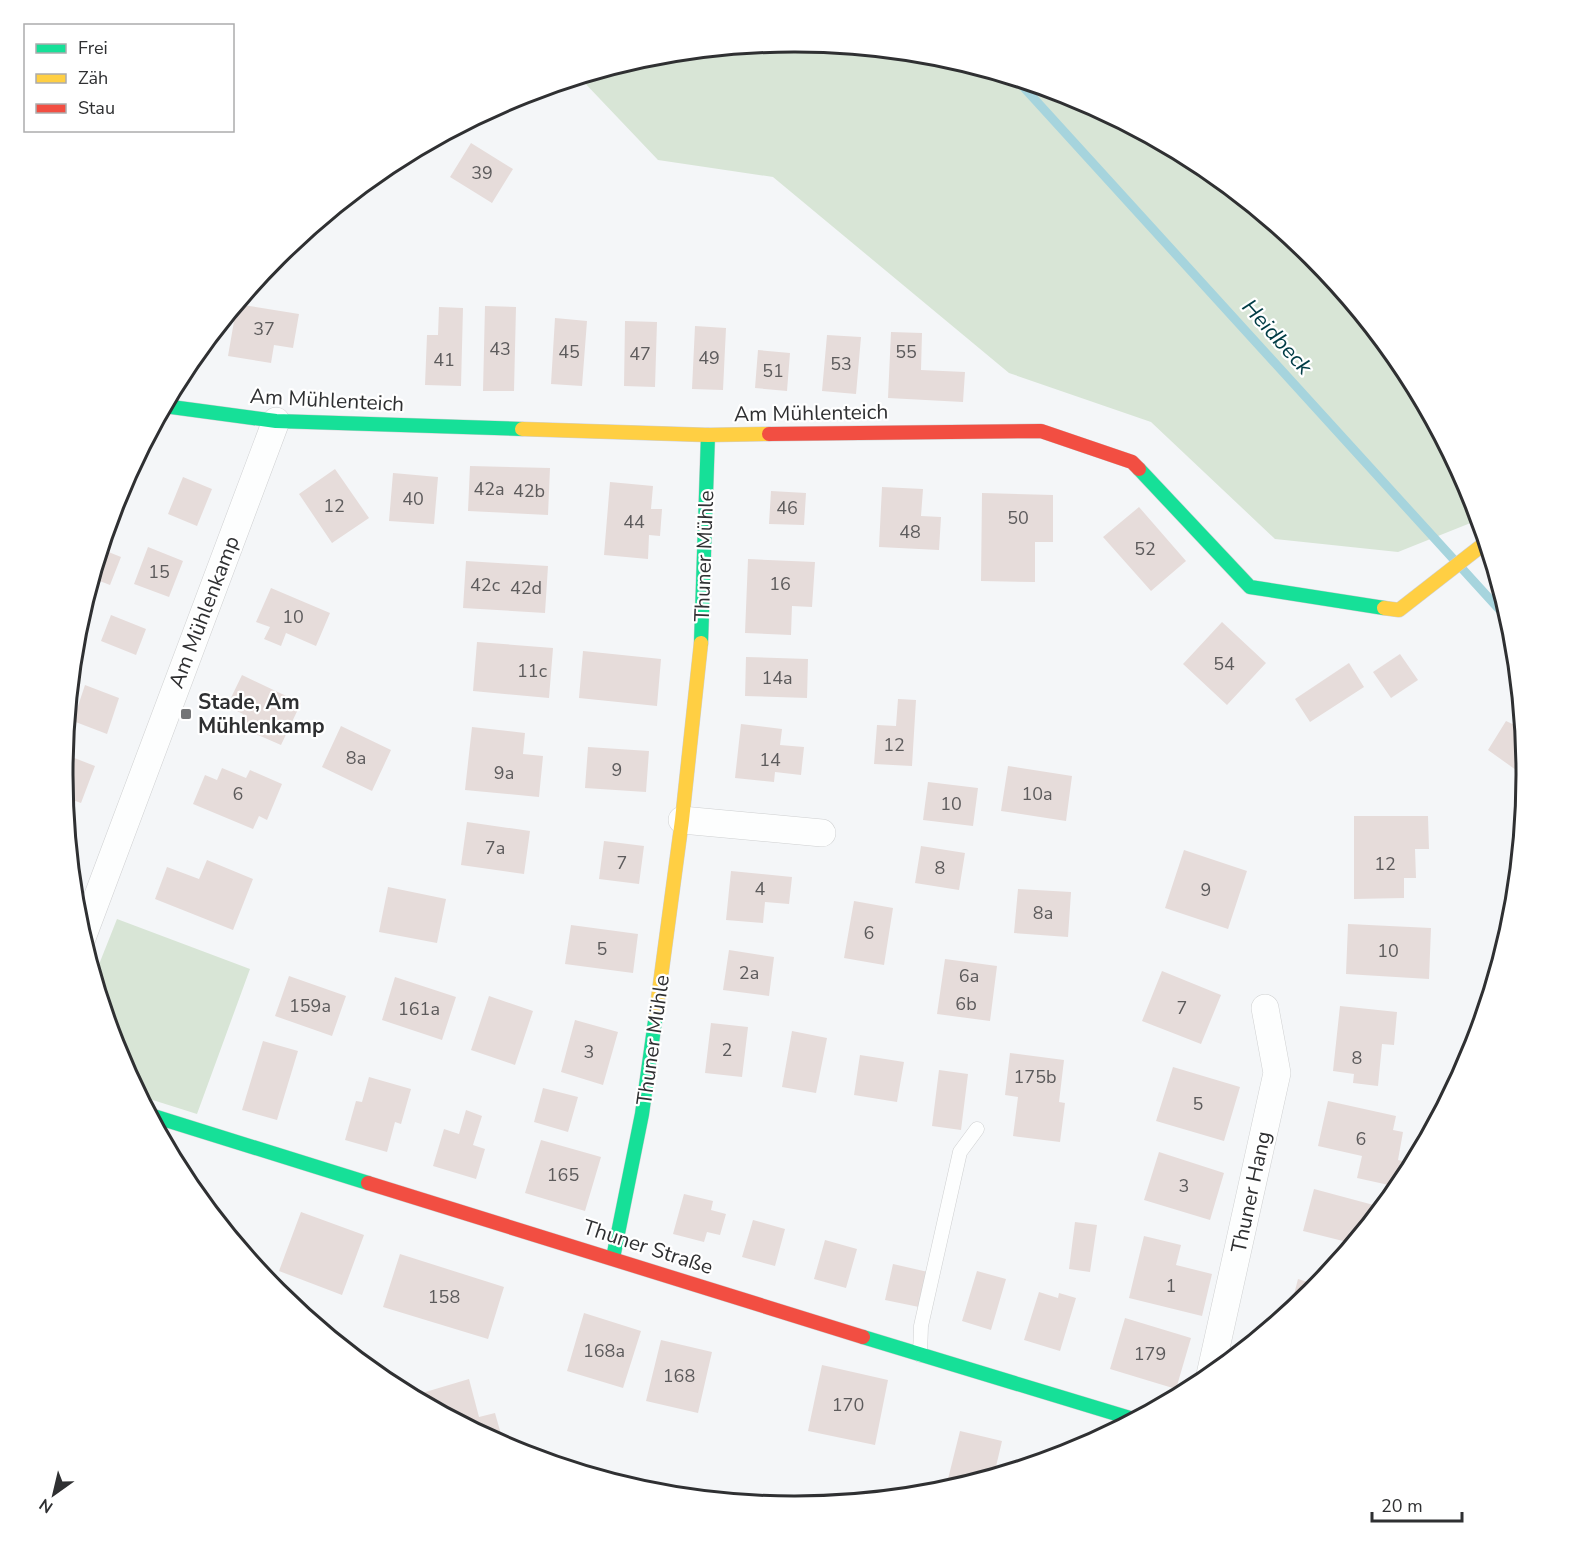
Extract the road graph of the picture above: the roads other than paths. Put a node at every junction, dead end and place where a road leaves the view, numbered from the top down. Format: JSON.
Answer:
{"nodes":[{"id":1,"x":173,"y":407,"type":"edge"},
{"id":2,"x":276,"y":421,"type":"junction"},
{"id":3,"x":708,"y":435,"type":"junction"},
{"id":4,"x":1479,"y":548,"type":"edge"},
{"id":5,"x":682,"y":820,"type":"junction"},
{"id":6,"x":822,"y":833,"type":"dead end"},
{"id":7,"x":88,"y":923,"type":"edge"},
{"id":8,"x":1266,"y":1008,"type":"dead end"},
{"id":9,"x":160,"y":1118,"type":"edge"},
{"id":10,"x":977,"y":1129,"type":"dead end"},
{"id":11,"x":613,"y":1258,"type":"junction"},
{"id":12,"x":920,"y":1356,"type":"junction"},
{"id":13,"x":1213,"y":1361,"type":"edge"},
{"id":14,"x":1123,"y":1416,"type":"edge"}],
"edges":[{"from":1,"to":2,"type":"street","name":"Am Mühlenteich"},
{"from":2,"to":3,"type":"street","name":"Am Mühlenteich"},
{"from":2,"to":7,"type":"street","name":"Am Mühlenkamp"},
{"from":3,"to":4,"type":"street","name":"Am Mühlenteich"},
{"from":3,"to":5,"type":"street","name":"Thuner Mühle"},
{"from":5,"to":6,"type":"street"},
{"from":5,"to":11,"type":"street","name":"Thuner Mühle"},
{"from":8,"to":13,"type":"street","name":"Thuner Hang"},
{"from":9,"to":11,"type":"street","name":"Thuner Straße"},
{"from":10,"to":12,"type":"lane"},
{"from":11,"to":12,"type":"street","name":"Thuner Straße"},
{"from":12,"to":14,"type":"street","name":"Thuner Straße"}]}
